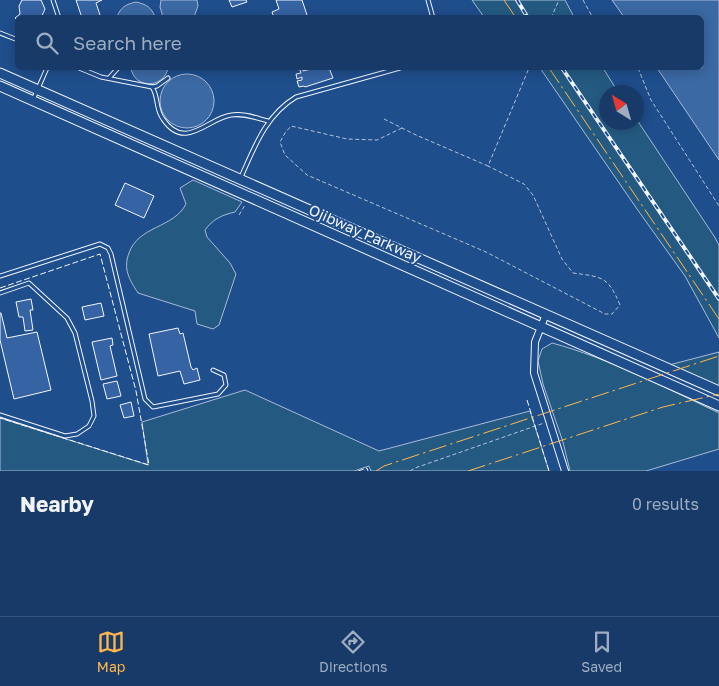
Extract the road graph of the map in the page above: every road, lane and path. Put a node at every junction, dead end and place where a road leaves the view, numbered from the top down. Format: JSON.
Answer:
{"nodes":[{"id":1,"x":53,"y":0,"type":"edge"},
{"id":2,"x":428,"y":0,"type":"edge"},
{"id":3,"x":559,"y":0,"type":"edge"},
{"id":4,"x":583,"y":0,"type":"edge"},
{"id":5,"x":58,"y":15,"type":"edge"},
{"id":6,"x":432,"y":15,"type":"edge"},
{"id":7,"x":552,"y":15,"type":"edge"},
{"id":8,"x":592,"y":15,"type":"edge"},
{"id":9,"x":0,"y":33,"type":"edge"},
{"id":10,"x":15,"y":39,"type":"edge"},
{"id":11,"x":46,"y":70,"type":"edge"},
{"id":12,"x":84,"y":70,"type":"edge"},
{"id":13,"x":116,"y":70,"type":"edge"},
{"id":14,"x":393,"y":70,"type":"edge"},
{"id":15,"x":528,"y":70,"type":"edge"},
{"id":16,"x":639,"y":70,"type":"edge"},
{"id":17,"x":0,"y":73,"type":"edge"},
{"id":18,"x":168,"y":78,"type":"dead end"},
{"id":19,"x":109,"y":79,"type":"junction"},
{"id":20,"x":0,"y":86,"type":"edge"},
{"id":21,"x":152,"y":87,"type":"junction"},
{"id":22,"x":38,"y":89,"type":"junction"},
{"id":23,"x":32,"y":101,"type":"junction"},
{"id":24,"x":384,"y":119,"type":"dead end"},
{"id":25,"x":268,"y":121,"type":"junction"},
{"id":26,"x":402,"y":128,"type":"junction"},
{"id":27,"x":139,"y":134,"type":"junction"},
{"id":28,"x":136,"y":147,"type":"junction"},
{"id":29,"x":488,"y":166,"type":"junction"},
{"id":30,"x":243,"y":181,"type":"junction"},
{"id":31,"x":247,"y":196,"type":"junction"},
{"id":32,"x":719,"y":206,"type":"edge"},
{"id":33,"x":239,"y":215,"type":"dead end"},
{"id":34,"x":0,"y":276,"type":"edge"},
{"id":35,"x":0,"y":293,"type":"edge"},
{"id":36,"x":546,"y":314,"type":"junction"},
{"id":37,"x":540,"y":327,"type":"junction"},
{"id":38,"x":213,"y":370,"type":"dead end"},
{"id":39,"x":719,"y":391,"type":"edge"},
{"id":40,"x":719,"y":406,"type":"edge"},
{"id":41,"x":0,"y":415,"type":"edge"},
{"id":42,"x":549,"y":421,"type":"junction"},
{"id":43,"x":410,"y":471,"type":"edge"},
{"id":44,"x":565,"y":471,"type":"edge"}],
"edges":[{"from":1,"to":5,"type":"lane"},
{"from":2,"to":6,"type":"lane"},
{"from":3,"to":7,"type":"path"},
{"from":4,"to":8,"type":"path"},
{"from":9,"to":10,"type":"lane"},
{"from":11,"to":22,"type":"lane"},
{"from":12,"to":19,"type":"lane"},
{"from":13,"to":19,"type":"lane"},
{"from":14,"to":25,"type":"lane"},
{"from":15,"to":29,"type":"path"},
{"from":16,"to":32,"type":"path"},
{"from":17,"to":22,"type":"main road","name":"Ojibway Parkway"},
{"from":18,"to":21,"type":"lane"},
{"from":19,"to":21,"type":"lane"},
{"from":20,"to":23,"type":"main road","name":"Ojibway Parkway"},
{"from":21,"to":25,"type":"lane"},
{"from":22,"to":23,"type":"lane"},
{"from":22,"to":27,"type":"main road","name":"Ojibway Parkway"},
{"from":23,"to":28,"type":"main road","name":"Ojibway Parkway"},
{"from":24,"to":26,"type":"path"},
{"from":25,"to":30,"type":"lane"},
{"from":26,"to":29,"type":"path"},
{"from":26,"to":29,"type":"path"},
{"from":27,"to":28,"type":"lane"},
{"from":27,"to":30,"type":"main road","name":"Ojibway Parkway"},
{"from":28,"to":31,"type":"main road","name":"Ojibway Parkway"},
{"from":30,"to":31,"type":"lane"},
{"from":30,"to":36,"type":"main road","name":"Ojibway Parkway"},
{"from":31,"to":33,"type":"path"},
{"from":31,"to":37,"type":"main road","name":"Ojibway Parkway"},
{"from":34,"to":38,"type":"lane"},
{"from":35,"to":41,"type":"lane"},
{"from":36,"to":37,"type":"street"},
{"from":36,"to":39,"type":"main road","name":"Ojibway Parkway"},
{"from":37,"to":40,"type":"main road","name":"Ojibway Parkway"},
{"from":37,"to":42,"type":"street"},
{"from":42,"to":43,"type":"path"},
{"from":42,"to":44,"type":"street"}]}
